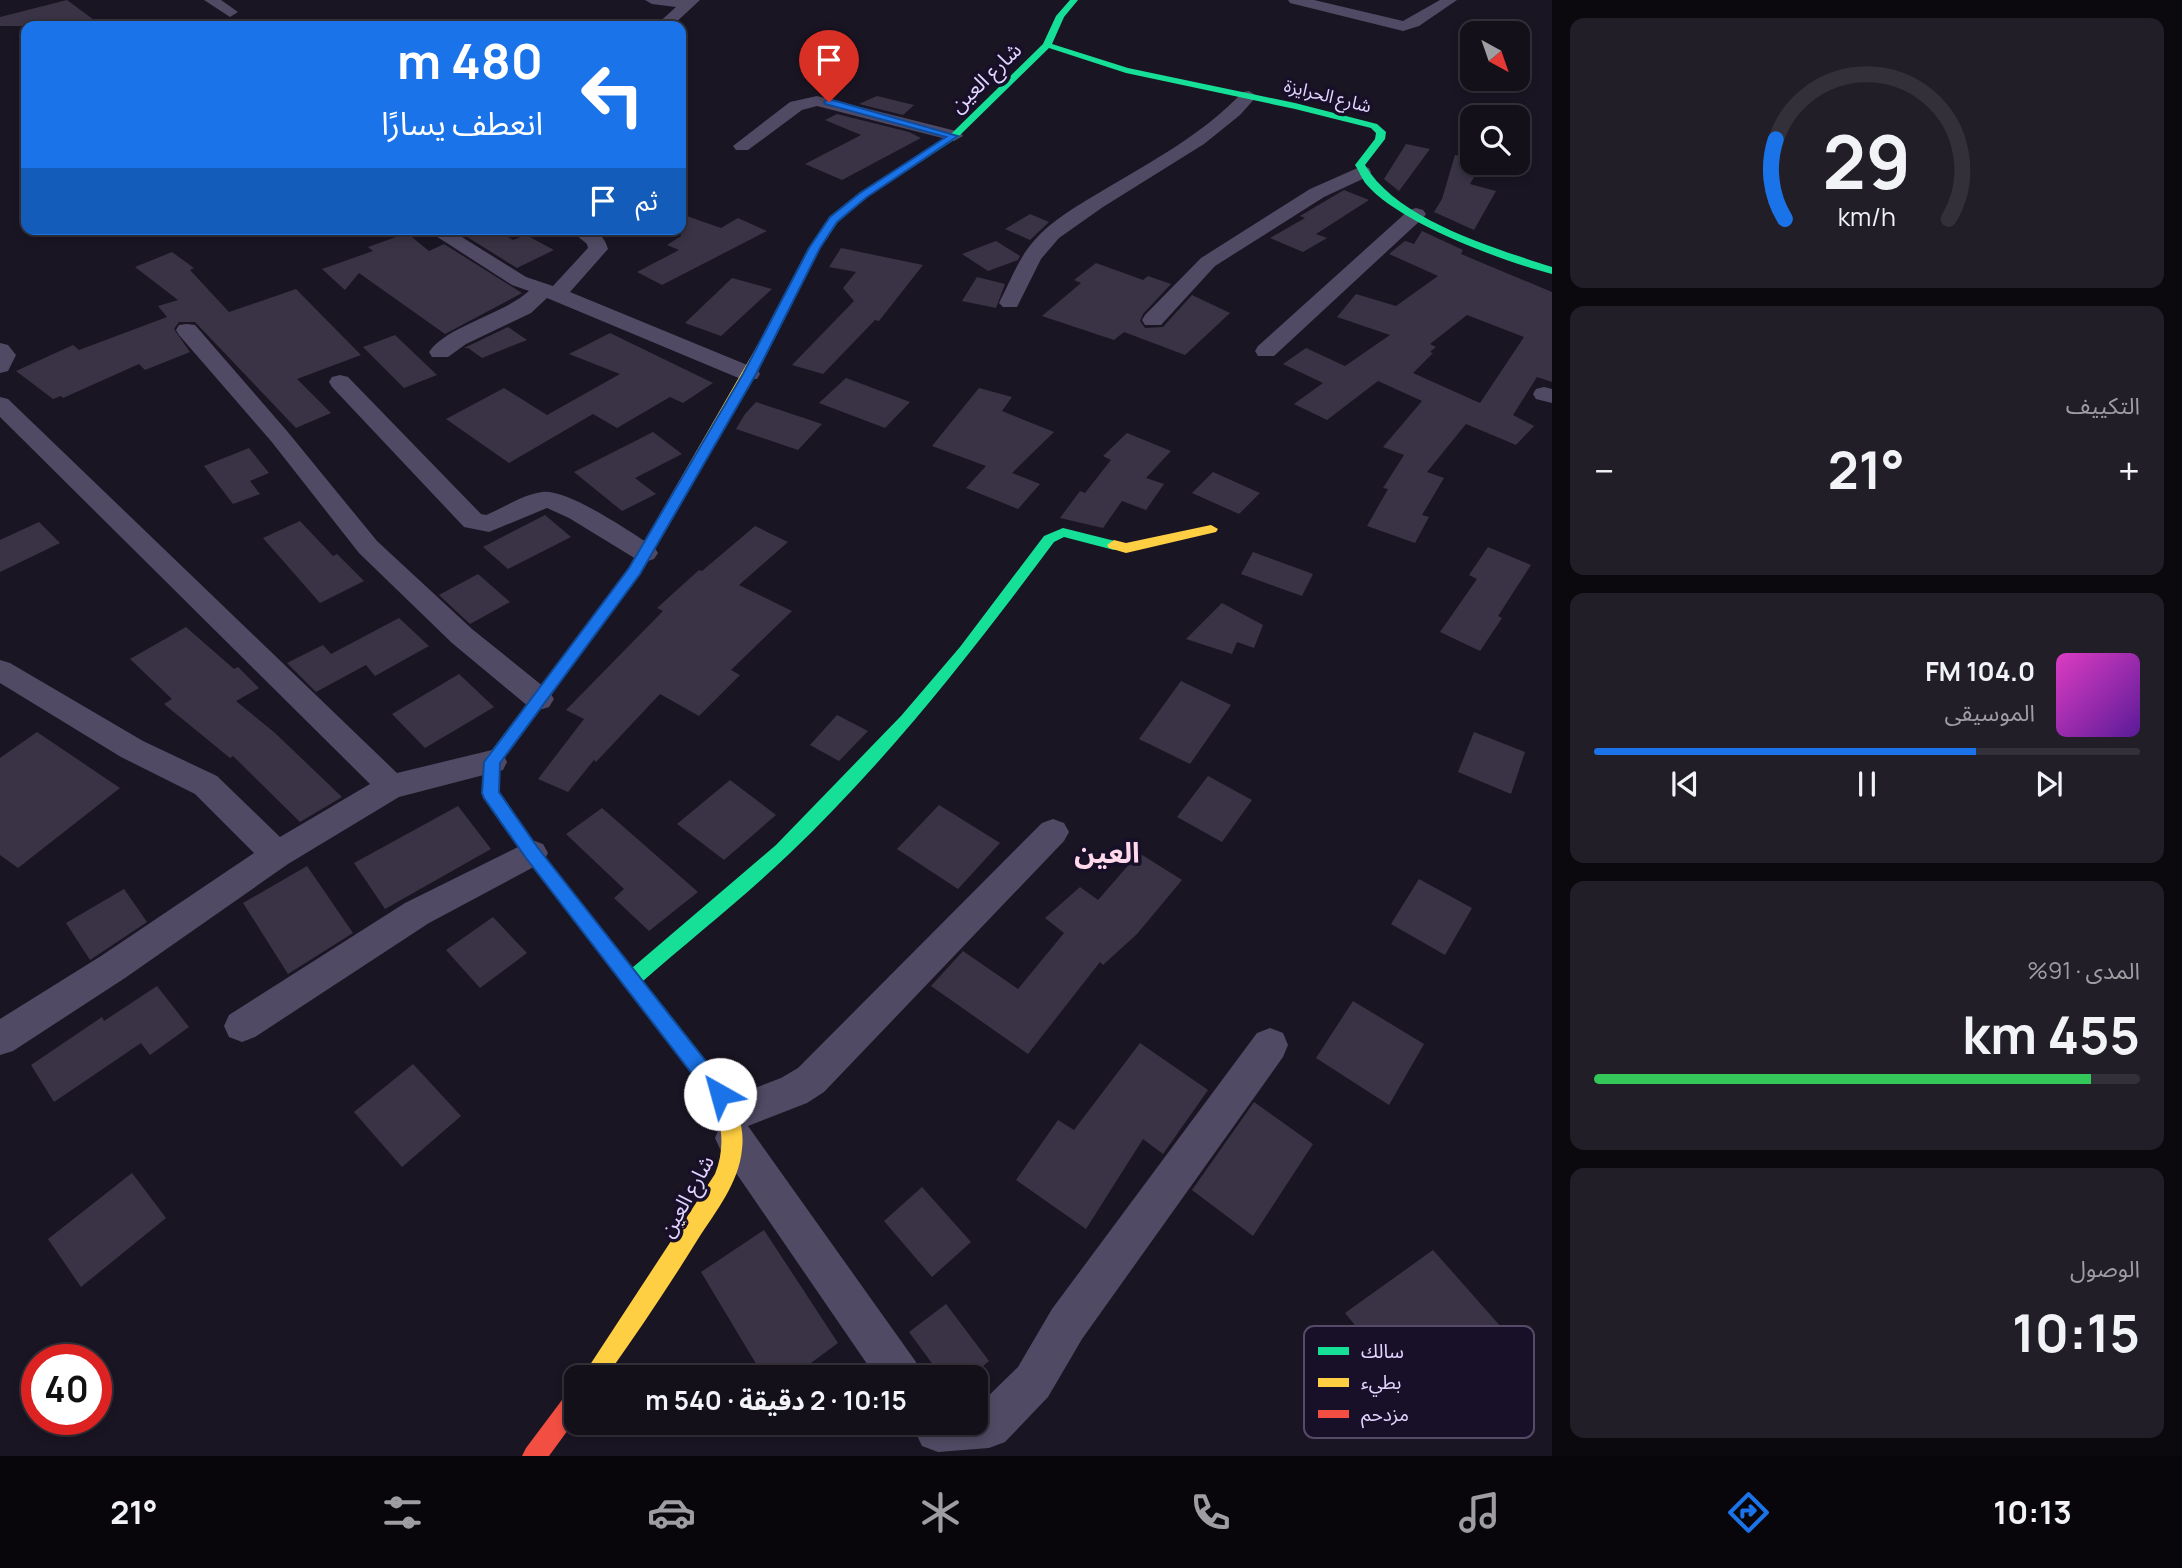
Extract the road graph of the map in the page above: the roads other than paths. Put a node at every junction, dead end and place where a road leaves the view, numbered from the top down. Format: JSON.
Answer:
{"nodes":[{"id":1,"x":211,"y":0,"type":"edge"},
{"id":2,"x":652,"y":0,"type":"edge"},
{"id":3,"x":1295,"y":0,"type":"edge"},
{"id":4,"x":1450,"y":0,"type":"edge"},
{"id":5,"x":1071,"y":1,"type":"edge"},
{"id":6,"x":691,"y":2,"type":"edge"},
{"id":7,"x":230,"y":12,"type":"dead end"},
{"id":8,"x":669,"y":21,"type":"edge"},
{"id":9,"x":1047,"y":45,"type":"junction"},
{"id":10,"x":1249,"y":96,"type":"junction"},
{"id":11,"x":954,"y":136,"type":"junction"},
{"id":12,"x":742,"y":146,"type":"dead end"},
{"id":13,"x":1362,"y":172,"type":"junction"},
{"id":14,"x":1416,"y":214,"type":"junction"},
{"id":15,"x":445,"y":235,"type":"edge"},
{"id":16,"x":588,"y":235,"type":"edge"},
{"id":17,"x":1552,"y":271,"type":"edge"},
{"id":18,"x":550,"y":292,"type":"junction"},
{"id":19,"x":1010,"y":303,"type":"dead end"},
{"id":20,"x":1153,"y":320,"type":"dead end"},
{"id":21,"x":187,"y":330,"type":"dead end"},
{"id":22,"x":0,"y":350,"type":"edge"},
{"id":23,"x":1266,"y":351,"type":"dead end"},
{"id":24,"x":440,"y":352,"type":"dead end"},
{"id":25,"x":0,"y":366,"type":"edge"},
{"id":26,"x":750,"y":374,"type":"junction"},
{"id":27,"x":340,"y":382,"type":"dead end"},
{"id":28,"x":0,"y":404,"type":"edge"},
{"id":29,"x":1212,"y":529,"type":"dead end"},
{"id":30,"x":645,"y":554,"type":"junction"},
{"id":31,"x":0,"y":670,"type":"edge"},
{"id":32,"x":539,"y":699,"type":"junction"},
{"id":33,"x":492,"y":762,"type":"junction"},
{"id":34,"x":390,"y":787,"type":"junction"},
{"id":35,"x":1053,"y":832,"type":"dead end"},
{"id":36,"x":532,"y":853,"type":"junction"},
{"id":37,"x":277,"y":855,"type":"junction"},
{"id":38,"x":631,"y":980,"type":"junction"},
{"id":39,"x":242,"y":1026,"type":"dead end"},
{"id":40,"x":0,"y":1040,"type":"edge"},
{"id":41,"x":1270,"y":1045,"type":"dead end"},
{"id":42,"x":733,"y":1127,"type":"junction"},
{"id":43,"x":602,"y":1365,"type":"edge"},
{"id":44,"x":893,"y":1365,"type":"edge"},
{"id":45,"x":564,"y":1416,"type":"edge"},
{"id":46,"x":988,"y":1426,"type":"edge"},
{"id":47,"x":534,"y":1456,"type":"edge"}],
"edges":[{"from":1,"to":7,"type":"street"},
{"from":2,"to":6,"type":"street"},
{"from":3,"to":4,"type":"street"},
{"from":5,"to":9,"type":"street","name":"شارع العين"},
{"from":6,"to":8,"type":"street"},
{"from":9,"to":10,"type":"street","name":"شارع الحرايزة"},
{"from":9,"to":11,"type":"street","name":"شارع العين"},
{"from":10,"to":13,"type":"street","name":"شارع الحرايزة"},
{"from":10,"to":19,"type":"street"},
{"from":11,"to":12,"type":"street"},
{"from":11,"to":26,"type":"street","name":"شارع العين"},
{"from":13,"to":14,"type":"street"},
{"from":13,"to":20,"type":"street"},
{"from":14,"to":17,"type":"street"},
{"from":14,"to":23,"type":"street"},
{"from":15,"to":18,"type":"street"},
{"from":16,"to":18,"type":"street"},
{"from":18,"to":24,"type":"street"},
{"from":18,"to":26,"type":"street"},
{"from":21,"to":32,"type":"street"},
{"from":22,"to":25,"type":"street"},
{"from":26,"to":30,"type":"street","name":"شارع العين"},
{"from":27,"to":30,"type":"street"},
{"from":28,"to":34,"type":"street"},
{"from":29,"to":38,"type":"street"},
{"from":30,"to":32,"type":"street","name":"شارع العين"},
{"from":31,"to":37,"type":"street"},
{"from":32,"to":33,"type":"street","name":"شارع العين"},
{"from":33,"to":34,"type":"street"},
{"from":33,"to":36,"type":"street"},
{"from":34,"to":37,"type":"street"},
{"from":35,"to":42,"type":"street"},
{"from":36,"to":38,"type":"street"},
{"from":36,"to":39,"type":"street"},
{"from":37,"to":40,"type":"street"},
{"from":38,"to":42,"type":"street"},
{"from":41,"to":46,"type":"street"},
{"from":42,"to":43,"type":"street","name":"شارع العين"},
{"from":42,"to":44,"type":"street"},
{"from":45,"to":47,"type":"street"}]}
